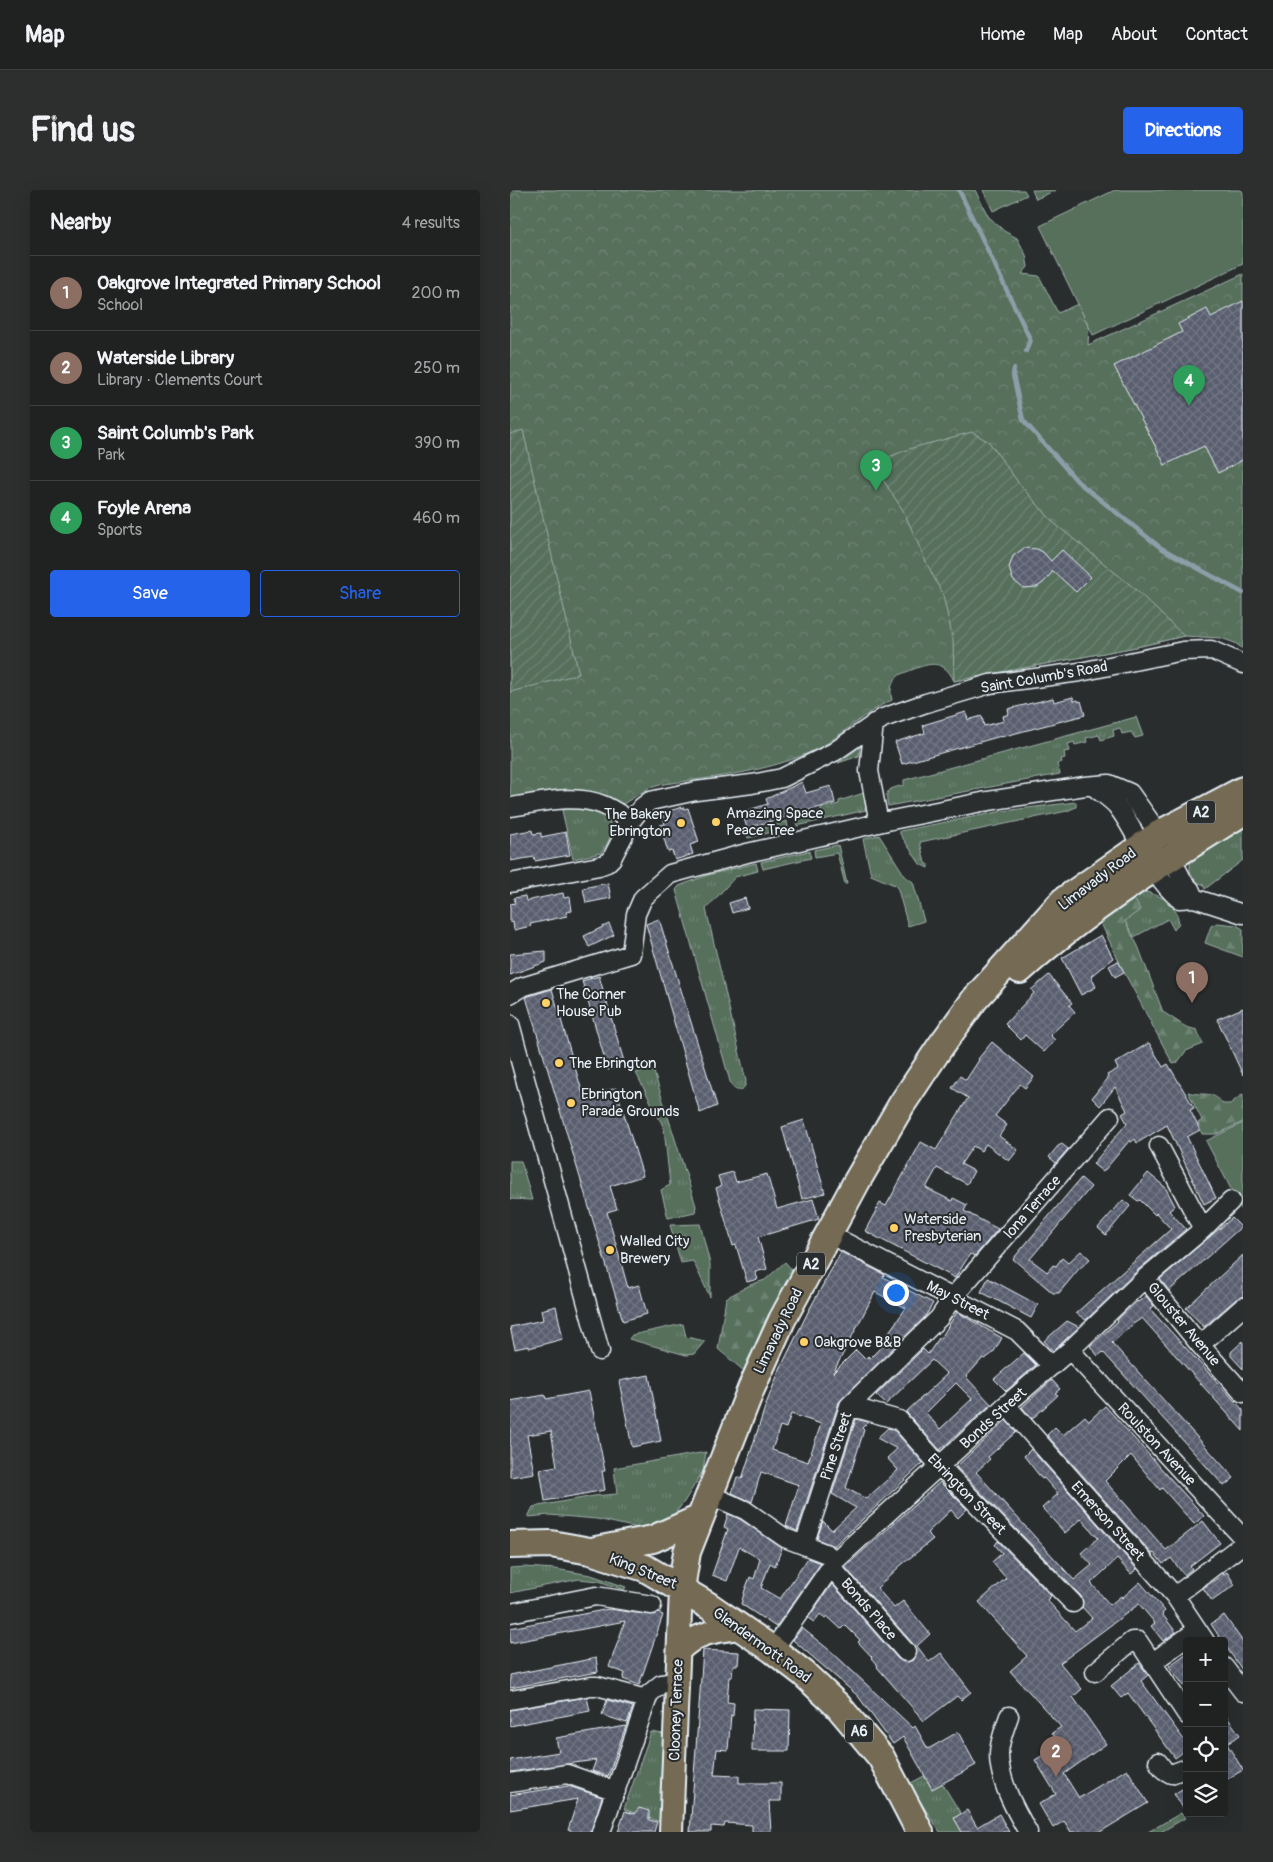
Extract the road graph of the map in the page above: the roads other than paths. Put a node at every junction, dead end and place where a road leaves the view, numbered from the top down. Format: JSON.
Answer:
{"nodes":[{"id":1,"x":1243,"y":664,"type":"edge"},
{"id":2,"x":874,"y":723,"type":"junction"},
{"id":3,"x":1243,"y":790,"type":"edge"},
{"id":4,"x":1243,"y":802,"type":"edge"},
{"id":5,"x":510,"y":807,"type":"edge"},
{"id":6,"x":1243,"y":812,"type":"edge"},
{"id":7,"x":631,"y":820,"type":"junction"},
{"id":8,"x":879,"y":823,"type":"junction"},
{"id":9,"x":1156,"y":852,"type":"junction"},
{"id":10,"x":510,"y":883,"type":"edge"},
{"id":11,"x":1243,"y":914,"type":"edge"},
{"id":12,"x":510,"y":994,"type":"edge"},
{"id":13,"x":510,"y":1024,"type":"edge"},
{"id":14,"x":940,"y":1047,"type":"junction"},
{"id":15,"x":1110,"y":1117,"type":"dead end"},
{"id":16,"x":1159,"y":1146,"type":"dead end"},
{"id":17,"x":1231,"y":1201,"type":"dead end"},
{"id":18,"x":1203,"y":1229,"type":"junction"},
{"id":19,"x":827,"y":1234,"type":"junction"},
{"id":20,"x":1145,"y":1278,"type":"junction"},
{"id":21,"x":953,"y":1297,"type":"junction"},
{"id":22,"x":1243,"y":1307,"type":"edge"},
{"id":23,"x":1200,"y":1345,"type":"junction"},
{"id":24,"x":1070,"y":1350,"type":"junction"},
{"id":25,"x":600,"y":1351,"type":"dead end"},
{"id":26,"x":1052,"y":1366,"type":"junction"},
{"id":27,"x":1243,"y":1393,"type":"edge"},
{"id":28,"x":1006,"y":1405,"type":"junction"},
{"id":29,"x":849,"y":1406,"type":"junction"},
{"id":30,"x":940,"y":1466,"type":"junction"},
{"id":31,"x":705,"y":1507,"type":"junction"},
{"id":32,"x":1243,"y":1538,"type":"edge"},
{"id":33,"x":1243,"y":1544,"type":"edge"},
{"id":34,"x":804,"y":1545,"type":"junction"},
{"id":35,"x":510,"y":1546,"type":"edge"},
{"id":36,"x":590,"y":1551,"type":"junction"},
{"id":37,"x":833,"y":1564,"type":"junction"},
{"id":38,"x":681,"y":1589,"type":"junction"},
{"id":39,"x":1175,"y":1596,"type":"junction"},
{"id":40,"x":1073,"y":1604,"type":"dead end"},
{"id":41,"x":652,"y":1605,"type":"dead end"},
{"id":42,"x":510,"y":1613,"type":"edge"},
{"id":43,"x":740,"y":1628,"type":"junction"},
{"id":44,"x":1201,"y":1636,"type":"edge"},
{"id":45,"x":774,"y":1650,"type":"junction"},
{"id":46,"x":679,"y":1651,"type":"junction"},
{"id":47,"x":906,"y":1652,"type":"dead end"},
{"id":48,"x":1153,"y":1662,"type":"junction"},
{"id":49,"x":1095,"y":1672,"type":"dead end"},
{"id":50,"x":1228,"y":1672,"type":"edge"},
{"id":51,"x":678,"y":1681,"type":"junction"},
{"id":52,"x":1243,"y":1692,"type":"edge"},
{"id":53,"x":646,"y":1699,"type":"junction"},
{"id":54,"x":510,"y":1700,"type":"edge"},
{"id":55,"x":1183,"y":1709,"type":"edge"},
{"id":56,"x":1009,"y":1716,"type":"dead end"},
{"id":57,"x":1158,"y":1762,"type":"dead end"},
{"id":58,"x":1183,"y":1770,"type":"edge"},
{"id":59,"x":510,"y":1783,"type":"edge"},
{"id":60,"x":616,"y":1790,"type":"junction"},
{"id":61,"x":601,"y":1832,"type":"edge"},
{"id":62,"x":671,"y":1832,"type":"edge"},
{"id":63,"x":920,"y":1832,"type":"edge"},
{"id":64,"x":1028,"y":1832,"type":"edge"}],
"edges":[{"from":1,"to":2,"type":"street","name":"Saint Columb's Road"},
{"from":2,"to":7,"type":"street","name":"Saint Columb's Road"},
{"from":2,"to":8,"type":"street"},
{"from":3,"to":9,"type":"highway","name":"Limavady Road","number":"A2"},
{"from":4,"to":9,"type":"highway"},
{"from":5,"to":7,"type":"street"},
{"from":6,"to":9,"type":"highway","name":"Limavady Road","number":"A2"},
{"from":7,"to":10,"type":"street","name":"Saint Columb's Road"},
{"from":8,"to":9,"type":"street"},
{"from":8,"to":12,"type":"street"},
{"from":9,"to":11,"type":"street"},
{"from":9,"to":14,"type":"highway","name":"Limavady Road","number":"A2"},
{"from":9,"to":14,"type":"highway","name":"Limavady Road","number":"A2"},
{"from":13,"to":25,"type":"street"},
{"from":14,"to":19,"type":"highway","name":"Limavady Road","number":"A2"},
{"from":15,"to":21,"type":"street","name":"Iona Terrace"},
{"from":16,"to":18,"type":"street"},
{"from":17,"to":18,"type":"street","name":"Bonds Street"},
{"from":18,"to":20,"type":"street","name":"Bonds Street"},
{"from":19,"to":21,"type":"street","name":"May Street"},
{"from":19,"to":31,"type":"highway","name":"Limavady Road","number":"A2"},
{"from":20,"to":23,"type":"street","name":"Glouster Avenue"},
{"from":20,"to":24,"type":"street","name":"Bonds Street"},
{"from":21,"to":26,"type":"street","name":"May Street"},
{"from":21,"to":29,"type":"street","name":"Pine Street"},
{"from":22,"to":23,"type":"street"},
{"from":23,"to":27,"type":"street","name":"Glouster Avenue"},
{"from":24,"to":26,"type":"street","name":"Bonds Street"},
{"from":24,"to":32,"type":"street","name":"Roulston Avenue"},
{"from":26,"to":28,"type":"street","name":"Bonds Street"},
{"from":28,"to":30,"type":"street","name":"Bonds Street"},
{"from":28,"to":39,"type":"street","name":"Emerson Street"},
{"from":29,"to":30,"type":"street","name":"Ebrington Street"},
{"from":29,"to":34,"type":"street","name":"Pine Street"},
{"from":30,"to":37,"type":"street","name":"Bonds Street"},
{"from":30,"to":40,"type":"street","name":"Ebrington Street"},
{"from":31,"to":34,"type":"street","name":"Bonds Place"},
{"from":31,"to":36,"type":"highway"},
{"from":31,"to":38,"type":"highway","name":"King Street","number":"A2"},
{"from":33,"to":39,"type":"street"},
{"from":34,"to":37,"type":"street","name":"Bonds Place"},
{"from":35,"to":36,"type":"highway","name":"King Street"},
{"from":36,"to":38,"type":"highway","name":"King Street"},
{"from":37,"to":45,"type":"street","name":"Bonds Street"},
{"from":37,"to":47,"type":"street","name":"Bonds Place"},
{"from":38,"to":43,"type":"highway","name":"Glendermott Road","number":"A6"},
{"from":38,"to":46,"type":"main road","name":"Clooney Terrace"},
{"from":39,"to":44,"type":"street","name":"Emerson Street"},
{"from":41,"to":42,"type":"street"},
{"from":43,"to":45,"type":"highway","name":"Glendermott Road","number":"A6"},
{"from":43,"to":46,"type":"main road"},
{"from":44,"to":48,"type":"street"},
{"from":45,"to":63,"type":"highway","name":"Glendermott Road","number":"A6"},
{"from":46,"to":51,"type":"main road","name":"Clooney Terrace"},
{"from":48,"to":49,"type":"street"},
{"from":48,"to":55,"type":"street"},
{"from":50,"to":52,"type":"street"},
{"from":51,"to":53,"type":"street"},
{"from":51,"to":62,"type":"main road","name":"Clooney Terrace"},
{"from":53,"to":54,"type":"street"},
{"from":53,"to":60,"type":"street"},
{"from":56,"to":64,"type":"street"},
{"from":57,"to":58,"type":"street"},
{"from":59,"to":60,"type":"street"},
{"from":60,"to":61,"type":"street"}]}
